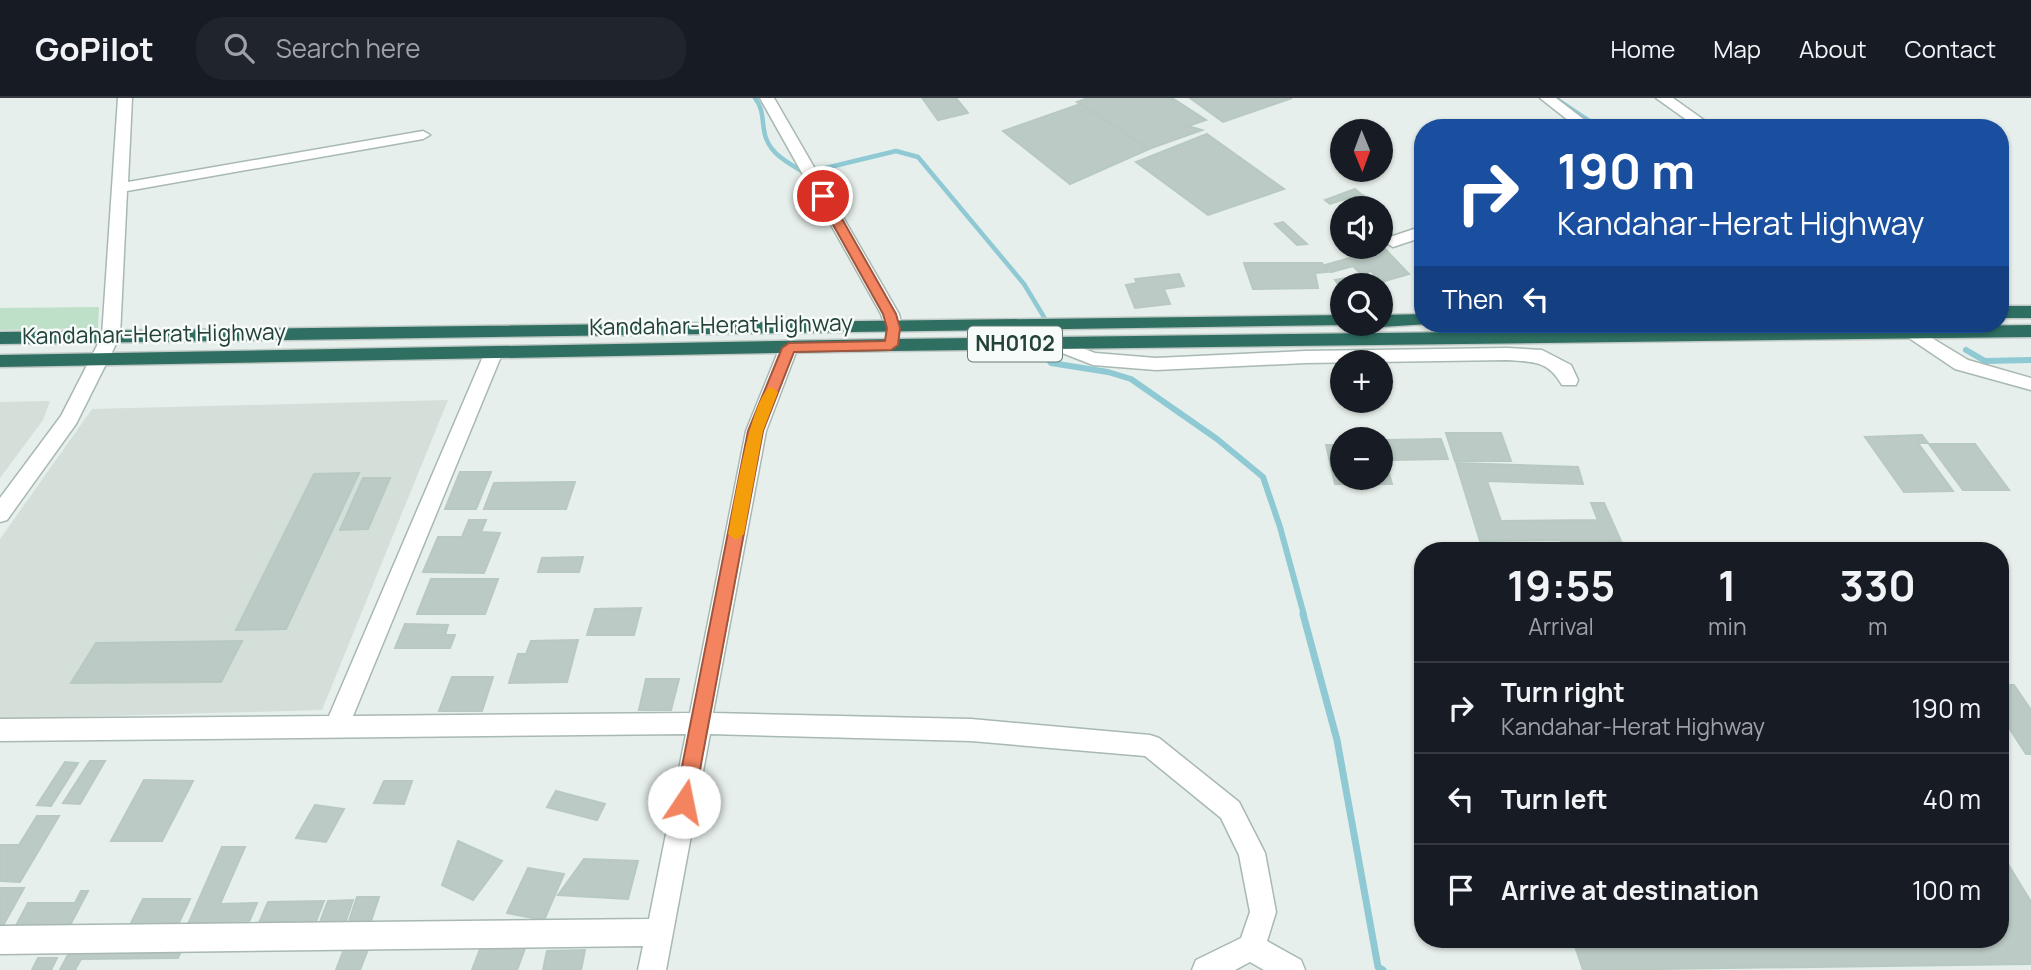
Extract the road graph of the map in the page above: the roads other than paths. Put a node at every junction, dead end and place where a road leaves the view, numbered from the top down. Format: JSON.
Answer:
{"nodes":[{"id":1,"x":767,"y":98,"type":"edge"},
{"id":2,"x":1547,"y":98,"type":"edge"},
{"id":3,"x":1663,"y":98,"type":"edge"},
{"id":4,"x":128,"y":99,"type":"edge"},
{"id":5,"x":1576,"y":119,"type":"edge"},
{"id":6,"x":1694,"y":119,"type":"edge"},
{"id":7,"x":423,"y":135,"type":"dead end"},
{"id":8,"x":120,"y":188,"type":"junction"},
{"id":9,"x":1414,"y":235,"type":"edge"},
{"id":10,"x":1393,"y":242,"type":"dead end"},
{"id":11,"x":2009,"y":312,"type":"edge"},
{"id":12,"x":2031,"y":312,"type":"edge"},
{"id":13,"x":1414,"y":320,"type":"edge"},
{"id":14,"x":1330,"y":321,"type":"edge"},
{"id":15,"x":1393,"y":321,"type":"edge"},
{"id":16,"x":2009,"y":331,"type":"edge"},
{"id":17,"x":2031,"y":331,"type":"edge"},
{"id":18,"x":1428,"y":333,"type":"edge"},
{"id":19,"x":1914,"y":333,"type":"edge"},
{"id":20,"x":396,"y":334,"type":"junction"},
{"id":21,"x":111,"y":336,"type":"junction"},
{"id":22,"x":892,"y":337,"type":"junction"},
{"id":23,"x":0,"y":338,"type":"edge"},
{"id":24,"x":1053,"y":343,"type":"junction"},
{"id":25,"x":789,"y":348,"type":"junction"},
{"id":26,"x":493,"y":354,"type":"junction"},
{"id":27,"x":387,"y":356,"type":"junction"},
{"id":28,"x":99,"y":360,"type":"junction"},
{"id":29,"x":0,"y":361,"type":"edge"},
{"id":30,"x":1569,"y":380,"type":"dead end"},
{"id":31,"x":2031,"y":384,"type":"edge"},
{"id":32,"x":0,"y":514,"type":"edge"},
{"id":33,"x":699,"y":723,"type":"junction"},
{"id":34,"x":336,"y":727,"type":"junction"},
{"id":35,"x":0,"y":730,"type":"edge"},
{"id":36,"x":659,"y":932,"type":"junction"},
{"id":37,"x":0,"y":940,"type":"edge"},
{"id":38,"x":1251,"y":947,"type":"junction"},
{"id":39,"x":652,"y":970,"type":"edge"},
{"id":40,"x":1206,"y":970,"type":"edge"},
{"id":41,"x":1291,"y":970,"type":"edge"}],
"edges":[{"from":1,"to":22,"type":"street"},
{"from":2,"to":5,"type":"street"},
{"from":3,"to":6,"type":"street"},
{"from":4,"to":8,"type":"street"},
{"from":7,"to":8,"type":"street"},
{"from":8,"to":21,"type":"street"},
{"from":9,"to":10,"type":"street"},
{"from":11,"to":12,"type":"highway"},
{"from":13,"to":15,"type":"highway"},
{"from":14,"to":22,"type":"highway","name":"Kandahar-Herat Highway","number":"NH0102"},
{"from":16,"to":17,"type":"highway","name":"Kandahar-Herat Highway","number":"NH0102"},
{"from":18,"to":24,"type":"highway","name":"Kandahar-Herat Highway","number":"NH0102"},
{"from":19,"to":31,"type":"street"},
{"from":20,"to":21,"type":"highway","name":"Kandahar-Herat Highway","number":"NH0102"},
{"from":20,"to":22,"type":"highway","name":"Kandahar-Herat Highway","number":"NH0102"},
{"from":20,"to":27,"type":"highway"},
{"from":21,"to":23,"type":"highway","name":"Kandahar-Herat Highway","number":"NH0102"},
{"from":21,"to":28,"type":"street"},
{"from":22,"to":24,"type":"highway","name":"Kandahar-Herat Highway","number":"NH0102"},
{"from":22,"to":25,"type":"highway","name":"Kandahar-Herat Highway","number":"NH0102"},
{"from":24,"to":30,"type":"street"},
{"from":25,"to":26,"type":"highway","name":"Kandahar-Herat Highway","number":"NH0102"},
{"from":25,"to":33,"type":"street"},
{"from":26,"to":27,"type":"highway","name":"Kandahar-Herat Highway","number":"NH0102"},
{"from":26,"to":34,"type":"street"},
{"from":27,"to":28,"type":"highway","name":"Kandahar-Herat Highway","number":"NH0102"},
{"from":28,"to":29,"type":"highway","name":"Kandahar-Herat Highway","number":"NH0102"},
{"from":28,"to":32,"type":"street"},
{"from":33,"to":34,"type":"street"},
{"from":33,"to":36,"type":"street"},
{"from":33,"to":38,"type":"street"},
{"from":34,"to":35,"type":"street"},
{"from":36,"to":37,"type":"street"},
{"from":36,"to":39,"type":"street"},
{"from":38,"to":40,"type":"street"},
{"from":38,"to":41,"type":"street"}]}
